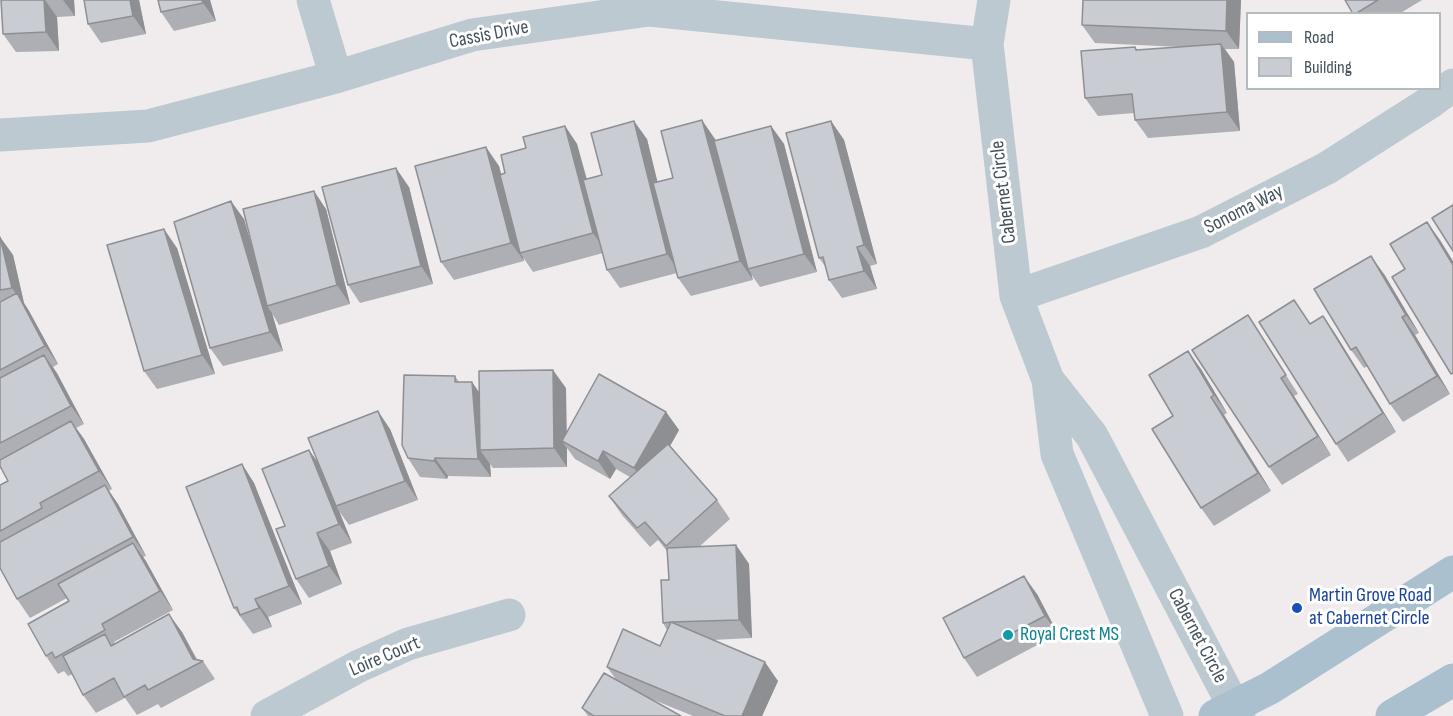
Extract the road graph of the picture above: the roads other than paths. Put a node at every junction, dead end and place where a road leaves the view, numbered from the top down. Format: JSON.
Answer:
{"nodes":[{"id":1,"x":313,"y":0,"type":"edge"},
{"id":2,"x":994,"y":0,"type":"edge"},
{"id":3,"x":987,"y":44,"type":"junction"},
{"id":4,"x":336,"y":77,"type":"junction"},
{"id":5,"x":1453,"y":85,"type":"edge"},
{"id":6,"x":0,"y":135,"type":"edge"},
{"id":7,"x":1016,"y":296,"type":"junction"},
{"id":8,"x":1048,"y":380,"type":"junction"},
{"id":9,"x":1453,"y":572,"type":"edge"},
{"id":10,"x":509,"y":615,"type":"dead end"},
{"id":11,"x":1453,"y":680,"type":"edge"},
{"id":12,"x":1230,"y":713,"type":"edge"},
{"id":13,"x":267,"y":716,"type":"edge"},
{"id":14,"x":1167,"y":716,"type":"edge"},
{"id":15,"x":1392,"y":716,"type":"edge"}],
"edges":[{"from":1,"to":4,"type":"street"},
{"from":2,"to":3,"type":"street","name":"Cabernet Circle"},
{"from":3,"to":4,"type":"street","name":"Cassis Drive"},
{"from":3,"to":7,"type":"street","name":"Cabernet Circle"},
{"from":4,"to":6,"type":"street","name":"Cassis Drive"},
{"from":5,"to":7,"type":"street","name":"Sonoma Way"},
{"from":7,"to":8,"type":"street","name":"Cabernet Circle"},
{"from":8,"to":12,"type":"street","name":"Cabernet Circle"},
{"from":8,"to":14,"type":"street","name":"Cabernet Circle"},
{"from":9,"to":12,"type":"main road"},
{"from":10,"to":13,"type":"street","name":"Loire Court"},
{"from":11,"to":15,"type":"main road"}]}
